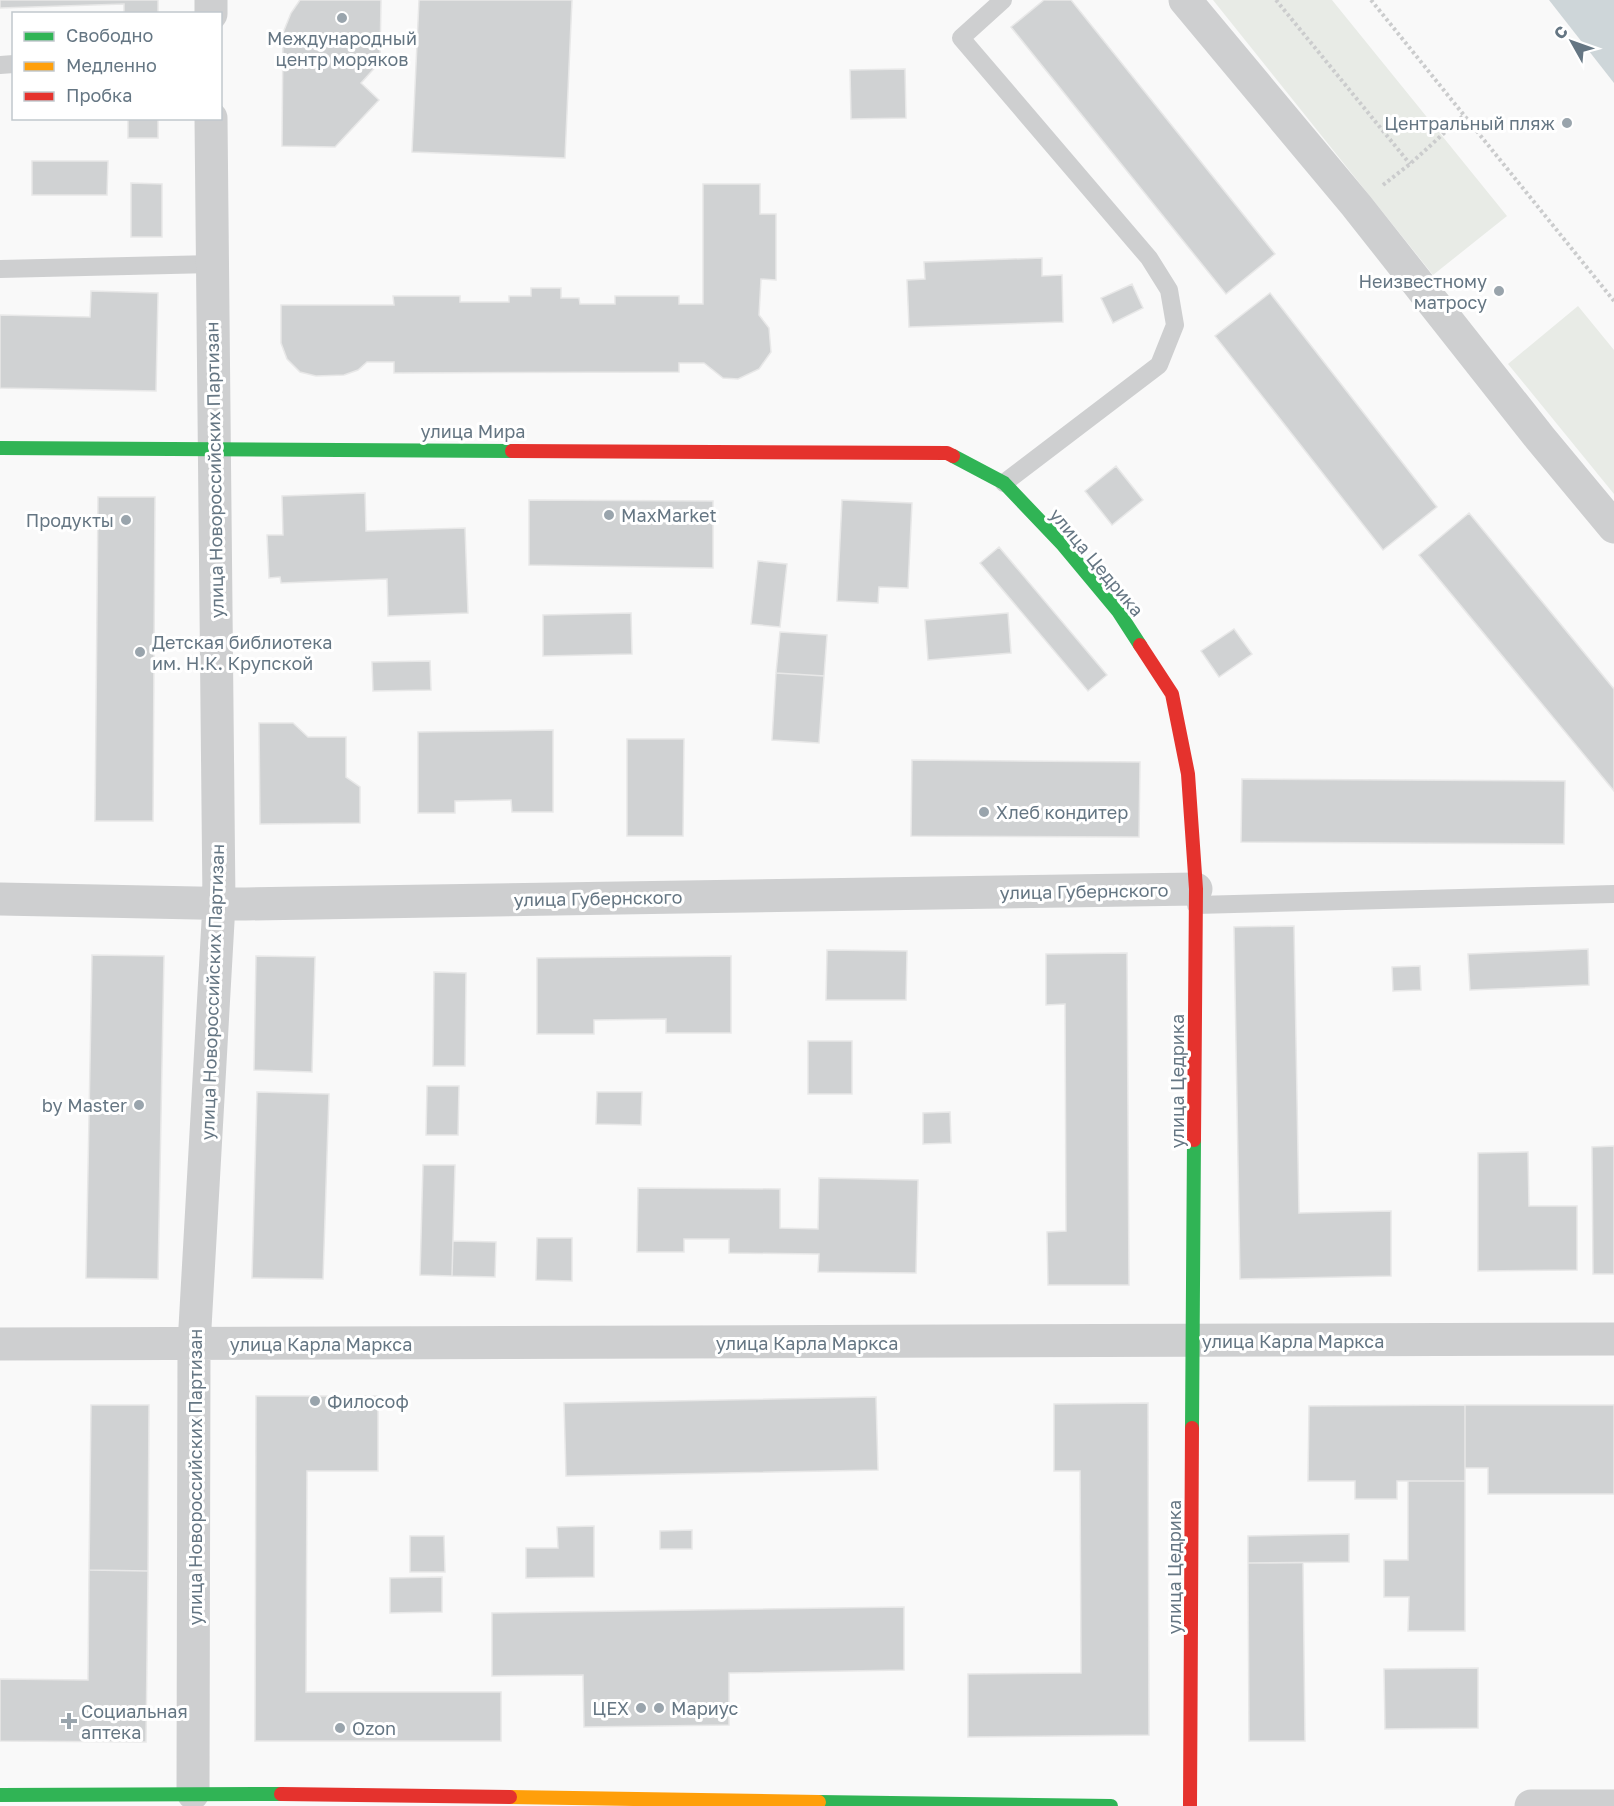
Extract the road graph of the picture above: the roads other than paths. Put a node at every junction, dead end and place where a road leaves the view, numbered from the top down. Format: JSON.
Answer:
{"nodes":[{"id":1,"x":1003,"y":0,"type":"edge"},
{"id":2,"x":1185,"y":0,"type":"edge"},
{"id":3,"x":211,"y":120,"type":"edge"},
{"id":4,"x":213,"y":264,"type":"junction"},
{"id":5,"x":0,"y":269,"type":"edge"},
{"id":6,"x":214,"y":447,"type":"junction"},
{"id":7,"x":0,"y":448,"type":"edge"},
{"id":8,"x":947,"y":453,"type":"joint"},
{"id":9,"x":1004,"y":483,"type":"junction"},
{"id":10,"x":1614,"y":527,"type":"edge"},
{"id":11,"x":1614,"y":894,"type":"edge"},
{"id":12,"x":1196,"y":897,"type":"junction"},
{"id":13,"x":0,"y":899,"type":"edge"},
{"id":14,"x":219,"y":904,"type":"junction"},
{"id":15,"x":1614,"y":1339,"type":"edge"},
{"id":16,"x":1193,"y":1342,"type":"junction"},
{"id":17,"x":0,"y":1344,"type":"edge"},
{"id":18,"x":194,"y":1345,"type":"junction"},
{"id":19,"x":0,"y":1795,"type":"edge"},
{"id":20,"x":193,"y":1799,"type":"edge"},
{"id":21,"x":1111,"y":1806,"type":"edge"},
{"id":22,"x":1190,"y":1806,"type":"edge"},
{"id":23,"x":1531,"y":1806,"type":"edge"},
{"id":24,"x":1614,"y":1806,"type":"edge"}],
"edges":[{"from":1,"to":9,"type":"lane"},
{"from":2,"to":10,"type":"street"},
{"from":3,"to":4,"type":"street","name":"улица Новороссийских Партизан"},
{"from":4,"to":5,"type":"lane"},
{"from":4,"to":6,"type":"street","name":"улица Новороссийских Партизан"},
{"from":6,"to":7,"type":"street","name":"улица Мира"},
{"from":6,"to":8,"type":"street","name":"улица Мира"},
{"from":6,"to":14,"type":"street","name":"улица Новороссийских Партизан"},
{"from":8,"to":9,"type":"street","name":"улица Цедрика"},
{"from":9,"to":12,"type":"street","name":"улица Цедрика"},
{"from":11,"to":12,"type":"lane"},
{"from":12,"to":14,"type":"street","name":"улица Губернского"},
{"from":12,"to":16,"type":"street","name":"улица Цедрика"},
{"from":13,"to":14,"type":"street","name":"улица Губернского"},
{"from":14,"to":18,"type":"street","name":"улица Новороссийских Партизан"},
{"from":15,"to":16,"type":"street","name":"улица Карла Маркса"},
{"from":16,"to":18,"type":"street","name":"улица Карла Маркса"},
{"from":16,"to":22,"type":"street","name":"улица Цедрика"},
{"from":17,"to":18,"type":"street","name":"улица Карла Маркса"},
{"from":18,"to":20,"type":"street","name":"улица Новороссийских Партизан"},
{"from":19,"to":20,"type":"street"},
{"from":20,"to":21,"type":"street"},
{"from":23,"to":24,"type":"street"}]}
